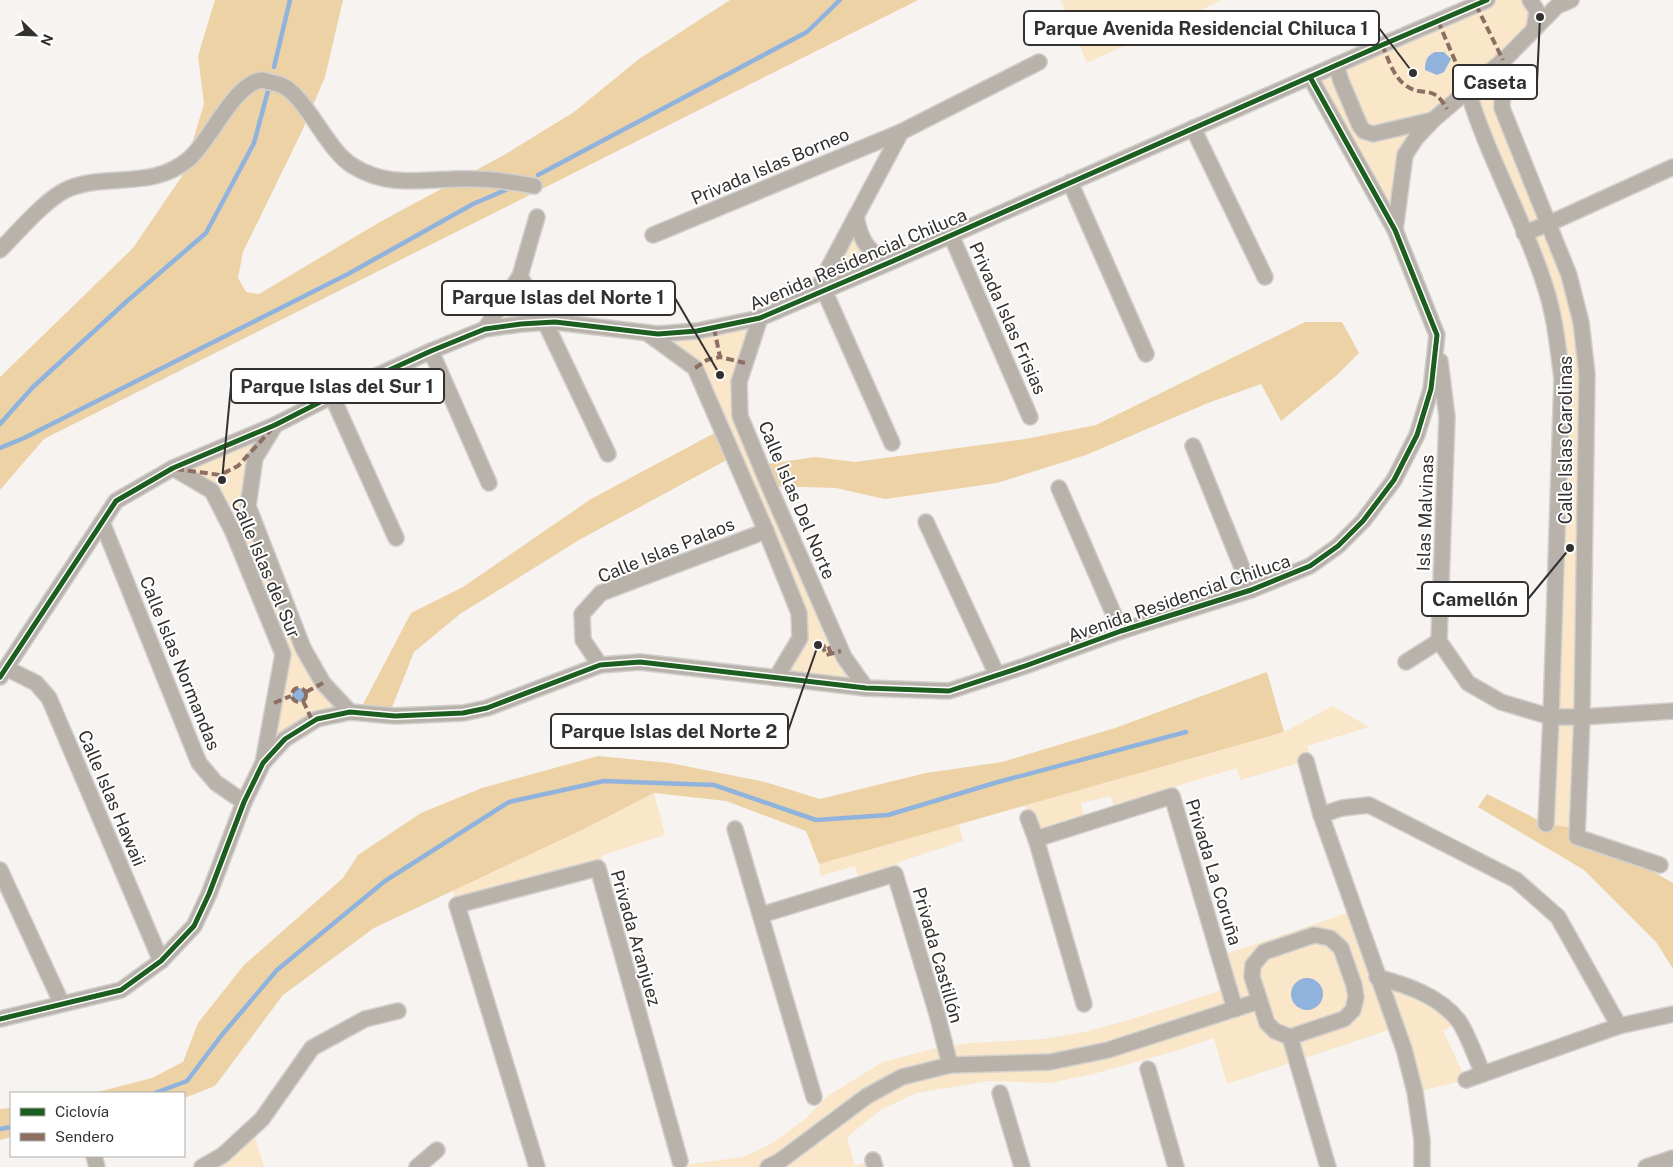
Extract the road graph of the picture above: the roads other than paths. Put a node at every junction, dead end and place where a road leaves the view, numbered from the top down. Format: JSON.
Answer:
{"nodes":[{"id":1,"x":1487,"y":0,"type":"edge"},
{"id":2,"x":1530,"y":0,"type":"edge"},
{"id":3,"x":1571,"y":0,"type":"edge"},
{"id":4,"x":1534,"y":30,"type":"junction"},
{"id":5,"x":1503,"y":60,"type":"junction"},
{"id":6,"x":1039,"y":62,"type":"dead end"},
{"id":7,"x":1336,"y":65,"type":"junction"},
{"id":8,"x":1310,"y":77,"type":"junction"},
{"id":9,"x":1468,"y":91,"type":"junction"},
{"id":10,"x":1433,"y":120,"type":"junction"},
{"id":11,"x":1193,"y":128,"type":"junction"},
{"id":12,"x":901,"y":132,"type":"junction"},
{"id":13,"x":1673,"y":167,"type":"edge"},
{"id":14,"x":1070,"y":182,"type":"junction"},
{"id":15,"x":534,"y":186,"type":"dead end"},
{"id":16,"x":856,"y":216,"type":"junction"},
{"id":17,"x":537,"y":217,"type":"dead end"},
{"id":18,"x":1548,"y":224,"type":"junction"},
{"id":19,"x":1395,"y":230,"type":"junction"},
{"id":20,"x":1524,"y":232,"type":"junction"},
{"id":21,"x":653,"y":234,"type":"dead end"},
{"id":22,"x":951,"y":235,"type":"junction"},
{"id":23,"x":0,"y":250,"type":"edge"},
{"id":24,"x":887,"y":263,"type":"junction"},
{"id":25,"x":520,"y":276,"type":"junction"},
{"id":26,"x":1265,"y":278,"type":"dead end"},
{"id":27,"x":819,"y":293,"type":"junction"},
{"id":28,"x":760,"y":318,"type":"junction"},
{"id":29,"x":545,"y":322,"type":"junction"},
{"id":30,"x":485,"y":330,"type":"junction"},
{"id":31,"x":647,"y":333,"type":"junction"},
{"id":32,"x":1437,"y":335,"type":"junction"},
{"id":33,"x":431,"y":351,"type":"junction"},
{"id":34,"x":1146,"y":354,"type":"dead end"},
{"id":35,"x":332,"y":396,"type":"junction"},
{"id":36,"x":1030,"y":417,"type":"dead end"},
{"id":37,"x":275,"y":425,"type":"junction"},
{"id":38,"x":892,"y":443,"type":"dead end"},
{"id":39,"x":1193,"y":446,"type":"dead end"},
{"id":40,"x":608,"y":454,"type":"dead end"},
{"id":41,"x":174,"y":468,"type":"junction"},
{"id":42,"x":489,"y":483,"type":"dead end"},
{"id":43,"x":1059,"y":488,"type":"dead end"},
{"id":44,"x":102,"y":522,"type":"junction"},
{"id":45,"x":926,"y":522,"type":"dead end"},
{"id":46,"x":766,"y":531,"type":"junction"},
{"id":47,"x":396,"y":538,"type":"dead end"},
{"id":48,"x":1251,"y":590,"type":"junction"},
{"id":49,"x":1121,"y":631,"type":"junction"},
{"id":50,"x":1440,"y":641,"type":"junction"},
{"id":51,"x":1406,"y":662,"type":"dead end"},
{"id":52,"x":600,"y":665,"type":"junction"},
{"id":53,"x":3,"y":673,"type":"edge"},
{"id":54,"x":997,"y":675,"type":"junction"},
{"id":55,"x":776,"y":678,"type":"junction"},
{"id":56,"x":866,"y":688,"type":"junction"},
{"id":57,"x":1673,"y":711,"type":"edge"},
{"id":58,"x":350,"y":712,"type":"junction"},
{"id":59,"x":1551,"y":716,"type":"junction"},
{"id":60,"x":1582,"y":717,"type":"junction"},
{"id":61,"x":1306,"y":761,"type":"dead end"},
{"id":62,"x":263,"y":763,"type":"junction"},
{"id":63,"x":244,"y":802,"type":"junction"},
{"id":64,"x":1321,"y":815,"type":"junction"},
{"id":65,"x":1028,"y":818,"type":"dead end"},
{"id":66,"x":1546,"y":824,"type":"dead end"},
{"id":67,"x":735,"y":829,"type":"dead end"},
{"id":68,"x":1036,"y":839,"type":"junction"},
{"id":69,"x":1660,"y":865,"type":"dead end"},
{"id":70,"x":0,"y":870,"type":"edge"},
{"id":71,"x":761,"y":914,"type":"junction"},
{"id":72,"x":1364,"y":938,"type":"junction"},
{"id":73,"x":1341,"y":948,"type":"junction"},
{"id":74,"x":161,"y":962,"type":"junction"},
{"id":75,"x":1377,"y":977,"type":"junction"},
{"id":76,"x":1354,"y":985,"type":"junction"},
{"id":77,"x":1259,"y":1001,"type":"junction"},
{"id":78,"x":62,"y":1004,"type":"junction"},
{"id":79,"x":1084,"y":1004,"type":"dead end"},
{"id":80,"x":1236,"y":1009,"type":"junction"},
{"id":81,"x":398,"y":1012,"type":"dead end"},
{"id":82,"x":1673,"y":1014,"type":"edge"},
{"id":83,"x":0,"y":1019,"type":"edge"},
{"id":84,"x":1619,"y":1026,"type":"junction"},
{"id":85,"x":1290,"y":1037,"type":"junction"},
{"id":86,"x":950,"y":1065,"type":"junction"},
{"id":87,"x":1148,"y":1069,"type":"dead end"},
{"id":88,"x":1483,"y":1074,"type":"junction"},
{"id":89,"x":1466,"y":1080,"type":"dead end"},
{"id":90,"x":1000,"y":1093,"type":"dead end"},
{"id":91,"x":814,"y":1097,"type":"dead end"},
{"id":92,"x":437,"y":1150,"type":"dead end"},
{"id":93,"x":1673,"y":1158,"type":"edge"},
{"id":94,"x":680,"y":1161,"type":"dead end"},
{"id":95,"x":206,"y":1166,"type":"edge"},
{"id":96,"x":417,"y":1167,"type":"edge"},
{"id":97,"x":537,"y":1167,"type":"edge"},
{"id":98,"x":768,"y":1167,"type":"edge"},
{"id":99,"x":1022,"y":1167,"type":"edge"},
{"id":100,"x":1176,"y":1167,"type":"edge"},
{"id":101,"x":1328,"y":1167,"type":"edge"},
{"id":102,"x":1422,"y":1167,"type":"edge"},
{"id":103,"x":1646,"y":1167,"type":"edge"}],
"edges":[{"from":1,"to":7,"type":"street","name":"Avenida Residencial Chiluca"},
{"from":2,"to":4,"type":"street"},
{"from":3,"to":4,"type":"street","name":"Avenida Residencial Chiluca"},
{"from":4,"to":5,"type":"street","name":"Avenida Residencial Chiluca"},
{"from":5,"to":9,"type":"street","name":"Avenida Residencial Chiluca"},
{"from":5,"to":18,"type":"street","name":"Calle Islas Carolinas"},
{"from":6,"to":12,"type":"street","name":"Privada Islas Borneo"},
{"from":7,"to":8,"type":"street","name":"Avenida Residencial Chiluca"},
{"from":7,"to":10,"type":"street"},
{"from":8,"to":11,"type":"street","name":"Avenida Residencial Chiluca"},
{"from":8,"to":19,"type":"street"},
{"from":9,"to":10,"type":"street","name":"Avenida Residencial Chiluca"},
{"from":9,"to":20,"type":"street","name":"Calle Islas Carolinas"},
{"from":10,"to":19,"type":"street","name":"Avenida Residencial Chiluca"},
{"from":11,"to":14,"type":"street","name":"Avenida Residencial Chiluca"},
{"from":11,"to":26,"type":"street"},
{"from":12,"to":16,"type":"street"},
{"from":12,"to":21,"type":"street","name":"Privada Islas Borneo"},
{"from":13,"to":18,"type":"street"},
{"from":14,"to":22,"type":"street","name":"Avenida Residencial Chiluca"},
{"from":14,"to":34,"type":"street"},
{"from":15,"to":23,"type":"street"},
{"from":16,"to":24,"type":"street"},
{"from":16,"to":27,"type":"street"},
{"from":17,"to":25,"type":"street"},
{"from":18,"to":20,"type":"street"},
{"from":18,"to":60,"type":"street","name":"Calle Islas Carolinas"},
{"from":19,"to":32,"type":"street","name":"Avenida Residencial Chiluca"},
{"from":20,"to":59,"type":"street","name":"Calle Islas Carolinas"},
{"from":22,"to":24,"type":"street","name":"Avenida Residencial Chiluca"},
{"from":22,"to":36,"type":"street","name":"Privada Islas Frisias"},
{"from":24,"to":27,"type":"street","name":"Avenida Residencial Chiluca"},
{"from":25,"to":29,"type":"street"},
{"from":25,"to":30,"type":"street"},
{"from":27,"to":28,"type":"street","name":"Avenida Residencial Chiluca"},
{"from":27,"to":38,"type":"street"},
{"from":28,"to":31,"type":"street","name":"Avenida Residencial Chiluca"},
{"from":28,"to":56,"type":"street","name":"Calle Islas Del Norte"},
{"from":29,"to":30,"type":"street","name":"Avenida Residencial Chiluca"},
{"from":29,"to":31,"type":"street","name":"Avenida Residencial Chiluca"},
{"from":29,"to":40,"type":"street"},
{"from":30,"to":33,"type":"street","name":"Avenida Residencial Chiluca"},
{"from":31,"to":46,"type":"street"},
{"from":32,"to":48,"type":"street","name":"Avenida Residencial Chiluca"},
{"from":32,"to":50,"type":"street","name":"Islas Malvinas"},
{"from":33,"to":35,"type":"street","name":"Avenida Residencial Chiluca"},
{"from":33,"to":42,"type":"street"},
{"from":35,"to":37,"type":"street","name":"Avenida Residencial Chiluca"},
{"from":35,"to":47,"type":"street"},
{"from":37,"to":41,"type":"street","name":"Avenida Residencial Chiluca"},
{"from":37,"to":58,"type":"street","name":"Calle Islas del Sur"},
{"from":39,"to":48,"type":"street"},
{"from":41,"to":44,"type":"street","name":"Avenida Residencial Chiluca"},
{"from":41,"to":62,"type":"street","name":"Calle Islas del Sur"},
{"from":43,"to":49,"type":"street"},
{"from":44,"to":53,"type":"street","name":"Avenida Residencial Chiluca"},
{"from":44,"to":63,"type":"street","name":"Calle Islas Normandas"},
{"from":45,"to":54,"type":"street"},
{"from":46,"to":52,"type":"street","name":"Calle Islas Palaos"},
{"from":46,"to":55,"type":"street"},
{"from":48,"to":49,"type":"street","name":"Avenida Residencial Chiluca"},
{"from":49,"to":54,"type":"street","name":"Avenida Residencial Chiluca"},
{"from":50,"to":51,"type":"street"},
{"from":50,"to":59,"type":"street"},
{"from":52,"to":55,"type":"street","name":"Avenida Residencial Chiluca"},
{"from":52,"to":58,"type":"street","name":"Avenida Residencial Chiluca"},
{"from":53,"to":74,"type":"street","name":"Calle Islas Hawaii"},
{"from":54,"to":56,"type":"street","name":"Avenida Residencial Chiluca"},
{"from":55,"to":56,"type":"street","name":"Avenida Residencial Chiluca"},
{"from":57,"to":60,"type":"street"},
{"from":58,"to":62,"type":"street","name":"Avenida Residencial Chiluca"},
{"from":59,"to":60,"type":"street"},
{"from":59,"to":66,"type":"street","name":"Calle Islas Carolinas"},
{"from":60,"to":69,"type":"street","name":"Calle Islas Carolinas"},
{"from":61,"to":64,"type":"street"},
{"from":62,"to":63,"type":"street","name":"Avenida Residencial Chiluca"},
{"from":63,"to":74,"type":"street","name":"Avenida Residencial Chiluca"},
{"from":64,"to":72,"type":"street"},
{"from":64,"to":84,"type":"street"},
{"from":65,"to":68,"type":"street"},
{"from":67,"to":71,"type":"street"},
{"from":68,"to":79,"type":"street"},
{"from":68,"to":80,"type":"street","name":"Privada La Coruña"},
{"from":70,"to":78,"type":"street"},
{"from":71,"to":86,"type":"street","name":"Privada Castillón"},
{"from":71,"to":91,"type":"street"},
{"from":72,"to":73,"type":"street"},
{"from":72,"to":75,"type":"street"},
{"from":73,"to":76,"type":"street"},
{"from":73,"to":77,"type":"street"},
{"from":74,"to":78,"type":"street","name":"Avenida Residencial Chiluca"},
{"from":75,"to":76,"type":"street"},
{"from":75,"to":88,"type":"street"},
{"from":75,"to":102,"type":"street"},
{"from":76,"to":85,"type":"street"},
{"from":77,"to":80,"type":"street"},
{"from":77,"to":85,"type":"street"},
{"from":78,"to":83,"type":"street","name":"Avenida Residencial Chiluca"},
{"from":80,"to":86,"type":"street"},
{"from":81,"to":95,"type":"street"},
{"from":82,"to":84,"type":"street"},
{"from":84,"to":88,"type":"street"},
{"from":85,"to":101,"type":"street"},
{"from":86,"to":98,"type":"street"},
{"from":87,"to":100,"type":"street"},
{"from":88,"to":89,"type":"street"},
{"from":90,"to":99,"type":"street"},
{"from":92,"to":96,"type":"street"},
{"from":93,"to":103,"type":"street"},
{"from":94,"to":97,"type":"street","name":"Privada Aranjuez"}]}
